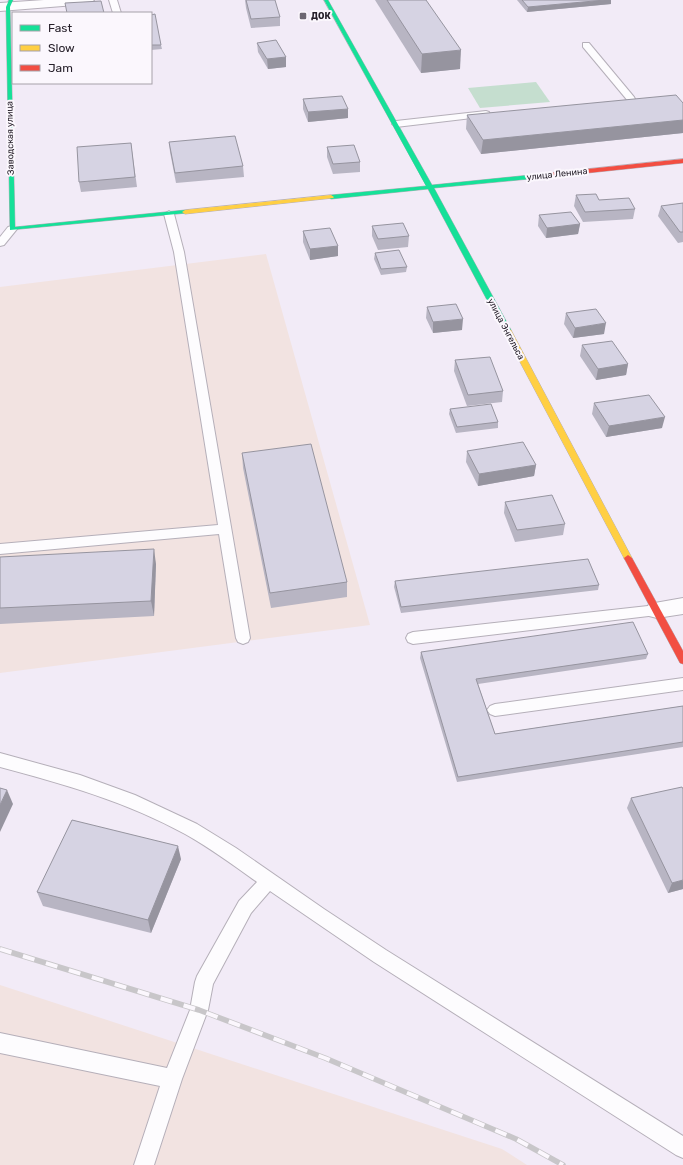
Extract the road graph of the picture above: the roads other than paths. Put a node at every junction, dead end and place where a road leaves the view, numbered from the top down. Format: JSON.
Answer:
{"nodes":[{"id":1,"x":88,"y":0,"type":"edge"},
{"id":2,"x":113,"y":0,"type":"edge"},
{"id":3,"x":326,"y":0,"type":"edge"},
{"id":4,"x":6,"y":4,"type":"edge"},
{"id":5,"x":117,"y":12,"type":"edge"},
{"id":6,"x":586,"y":45,"type":"dead end"},
{"id":7,"x":630,"y":100,"type":"edge"},
{"id":8,"x":496,"y":113,"type":"edge"},
{"id":9,"x":396,"y":124,"type":"junction"},
{"id":10,"x":683,"y":161,"type":"edge"},
{"id":11,"x":430,"y":187,"type":"junction"},
{"id":12,"x":169,"y":214,"type":"junction"},
{"id":13,"x":12,"y":229,"type":"junction"},
{"id":14,"x":0,"y":243,"type":"edge"},
{"id":15,"x":224,"y":529,"type":"junction"},
{"id":16,"x":0,"y":549,"type":"edge"},
{"id":17,"x":683,"y":606,"type":"edge"},
{"id":18,"x":657,"y":610,"type":"junction"},
{"id":19,"x":243,"y":638,"type":"dead end"},
{"id":20,"x":413,"y":638,"type":"dead end"},
{"id":21,"x":683,"y":660,"type":"edge"},
{"id":22,"x":683,"y":684,"type":"edge"},
{"id":23,"x":495,"y":710,"type":"dead end"},
{"id":24,"x":0,"y":760,"type":"edge"},
{"id":25,"x":269,"y":880,"type":"junction"},
{"id":26,"x":0,"y":1043,"type":"edge"},
{"id":27,"x":172,"y":1079,"type":"junction"},
{"id":28,"x":683,"y":1148,"type":"edge"},
{"id":29,"x":144,"y":1165,"type":"edge"}],
"edges":[{"from":1,"to":4,"type":"street"},
{"from":2,"to":5,"type":"lane"},
{"from":3,"to":9,"type":"street","name":"улица Энгельса"},
{"from":4,"to":13,"type":"street","name":"Заводская улица"},
{"from":6,"to":7,"type":"lane"},
{"from":8,"to":9,"type":"lane"},
{"from":9,"to":11,"type":"street","name":"улица Энгельса"},
{"from":10,"to":11,"type":"street","name":"улица Ленина"},
{"from":11,"to":12,"type":"street","name":"улица Ленина"},
{"from":11,"to":18,"type":"street","name":"улица Энгельса"},
{"from":12,"to":13,"type":"street","name":"улица Ленина"},
{"from":12,"to":15,"type":"lane"},
{"from":13,"to":14,"type":"lane"},
{"from":15,"to":16,"type":"lane"},
{"from":15,"to":19,"type":"lane"},
{"from":17,"to":18,"type":"street"},
{"from":18,"to":20,"type":"lane"},
{"from":18,"to":21,"type":"street","name":"улица Энгельса"},
{"from":22,"to":23,"type":"lane"},
{"from":24,"to":25,"type":"lane"},
{"from":25,"to":27,"type":"lane"},
{"from":25,"to":28,"type":"lane"},
{"from":26,"to":27,"type":"lane"},
{"from":27,"to":29,"type":"lane"}]}
